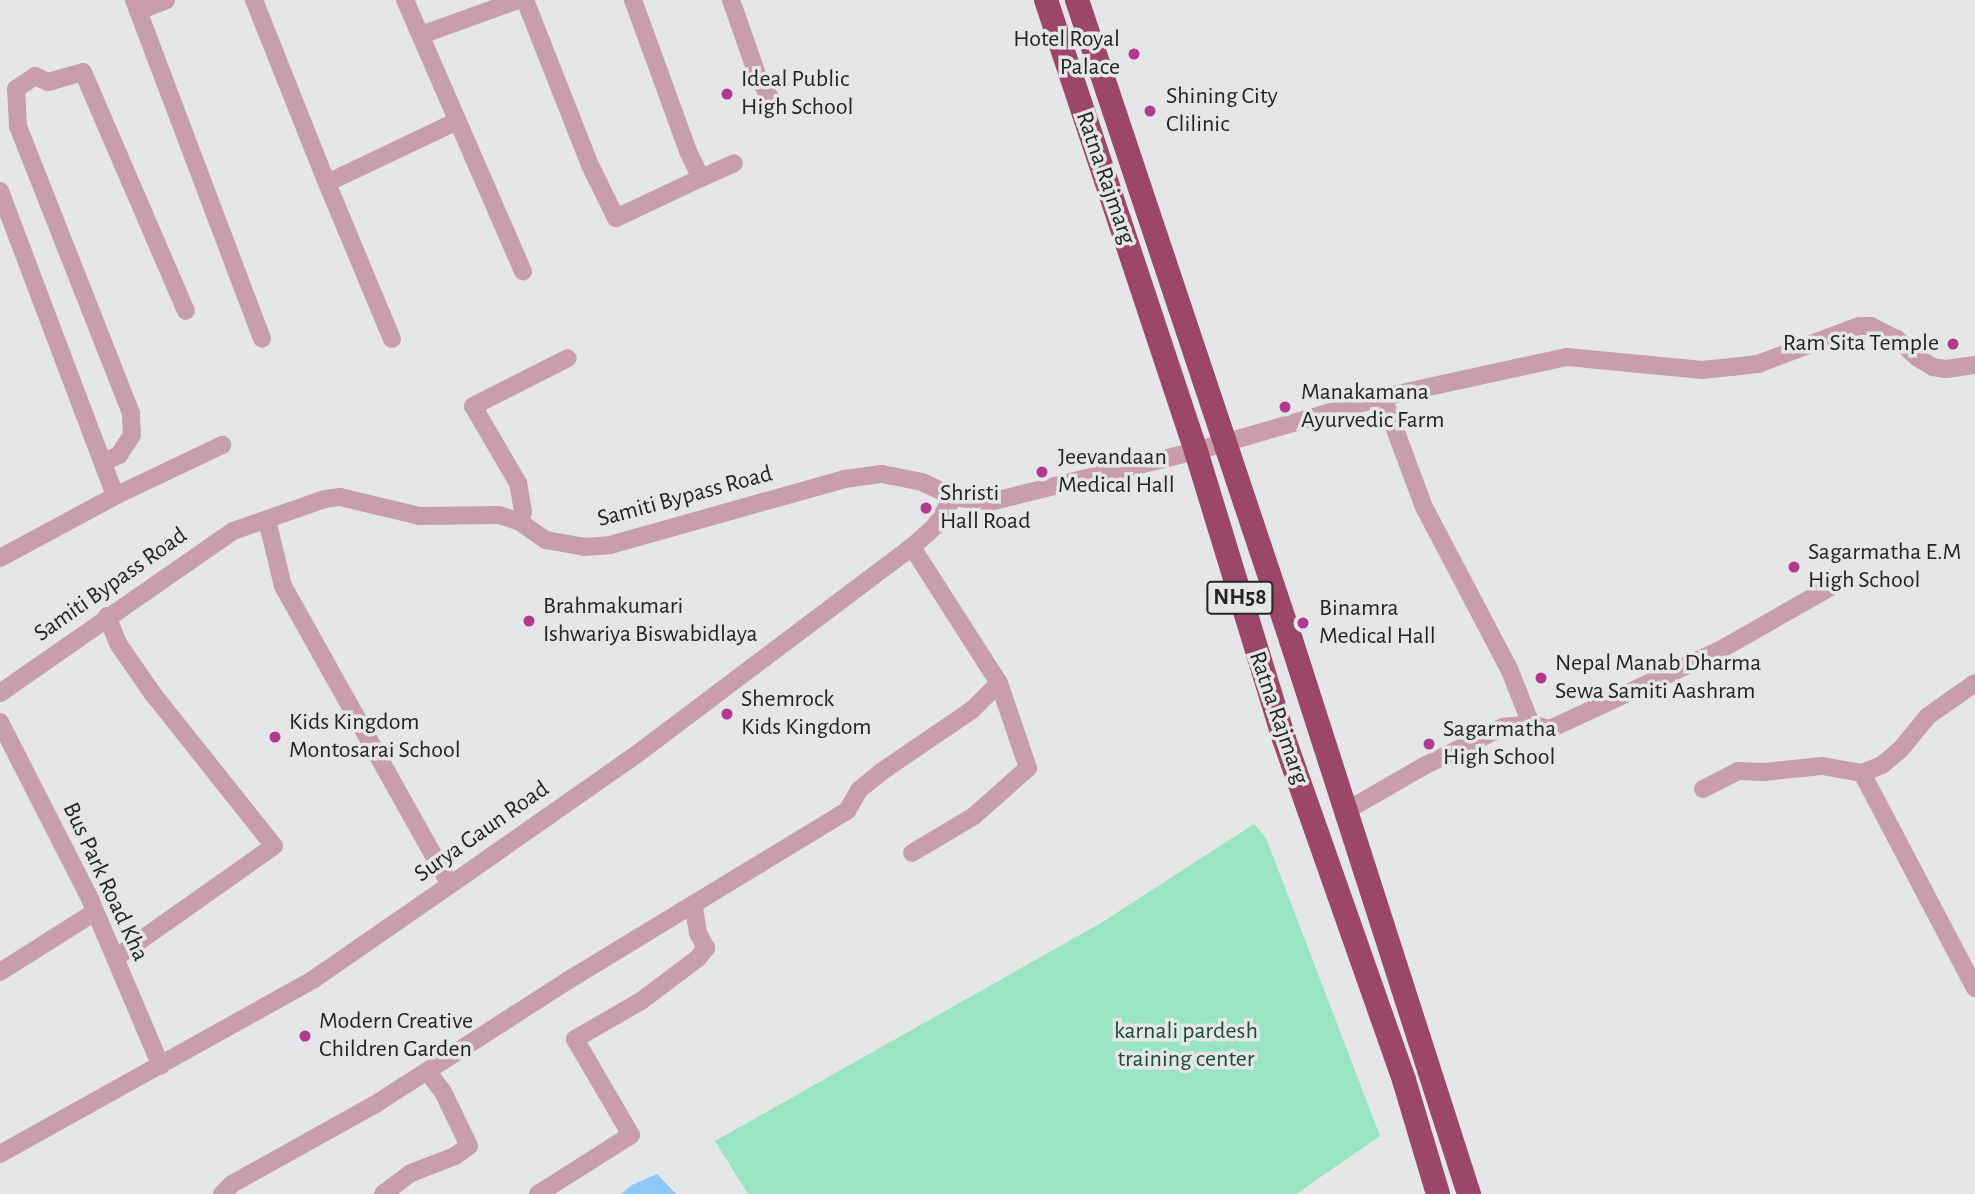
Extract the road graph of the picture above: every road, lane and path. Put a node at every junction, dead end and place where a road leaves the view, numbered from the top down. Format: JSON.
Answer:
{"nodes":[{"id":1,"x":166,"y":0,"type":"edge"},
{"id":2,"x":254,"y":0,"type":"edge"},
{"id":3,"x":405,"y":0,"type":"edge"},
{"id":4,"x":518,"y":0,"type":"edge"},
{"id":5,"x":525,"y":0,"type":"edge"},
{"id":6,"x":634,"y":0,"type":"edge"},
{"id":7,"x":730,"y":0,"type":"edge"},
{"id":8,"x":1045,"y":0,"type":"edge"},
{"id":9,"x":1077,"y":0,"type":"edge"},
{"id":10,"x":136,"y":6,"type":"edge"},
{"id":11,"x":421,"y":34,"type":"junction"},
{"id":12,"x":772,"y":101,"type":"dead end"},
{"id":13,"x":457,"y":121,"type":"junction"},
{"id":14,"x":734,"y":163,"type":"dead end"},
{"id":15,"x":701,"y":178,"type":"junction"},
{"id":16,"x":327,"y":183,"type":"junction"},
{"id":17,"x":0,"y":191,"type":"edge"},
{"id":18,"x":523,"y":271,"type":"dead end"},
{"id":19,"x":186,"y":311,"type":"dead end"},
{"id":20,"x":262,"y":339,"type":"dead end"},
{"id":21,"x":392,"y":339,"type":"dead end"},
{"id":22,"x":568,"y":358,"type":"dead end"},
{"id":23,"x":1975,"y":365,"type":"edge"},
{"id":24,"x":1384,"y":397,"type":"junction"},
{"id":25,"x":1225,"y":444,"type":"junction"},
{"id":26,"x":222,"y":445,"type":"dead end"},
{"id":27,"x":1196,"y":452,"type":"junction"},
{"id":28,"x":103,"y":463,"type":"junction"},
{"id":29,"x":115,"y":496,"type":"junction"},
{"id":30,"x":954,"y":497,"type":"junction"},
{"id":31,"x":267,"y":520,"type":"junction"},
{"id":32,"x":520,"y":522,"type":"junction"},
{"id":33,"x":912,"y":547,"type":"junction"},
{"id":34,"x":0,"y":558,"type":"edge"},
{"id":35,"x":1832,"y":586,"type":"dead end"},
{"id":36,"x":107,"y":616,"type":"junction"},
{"id":37,"x":999,"y":682,"type":"junction"},
{"id":38,"x":1975,"y":683,"type":"edge"},
{"id":39,"x":0,"y":693,"type":"edge"},
{"id":40,"x":0,"y":722,"type":"edge"},
{"id":41,"x":1531,"y":724,"type":"junction"},
{"id":42,"x":1862,"y":773,"type":"junction"},
{"id":43,"x":1703,"y":789,"type":"dead end"},
{"id":44,"x":1346,"y":811,"type":"junction"},
{"id":45,"x":912,"y":853,"type":"dead end"},
{"id":46,"x":450,"y":885,"type":"junction"},
{"id":47,"x":694,"y":907,"type":"junction"},
{"id":48,"x":95,"y":912,"type":"junction"},
{"id":49,"x":115,"y":958,"type":"junction"},
{"id":50,"x":0,"y":972,"type":"edge"},
{"id":51,"x":1975,"y":988,"type":"edge"},
{"id":52,"x":161,"y":1066,"type":"junction"},
{"id":53,"x":427,"y":1071,"type":"junction"},
{"id":54,"x":0,"y":1154,"type":"edge"},
{"id":55,"x":222,"y":1194,"type":"edge"},
{"id":56,"x":383,"y":1194,"type":"edge"},
{"id":57,"x":538,"y":1194,"type":"edge"},
{"id":58,"x":1438,"y":1194,"type":"edge"},
{"id":59,"x":1469,"y":1194,"type":"edge"}],
"edges":[{"from":1,"to":10,"type":"street"},
{"from":2,"to":16,"type":"street"},
{"from":3,"to":11,"type":"street"},
{"from":4,"to":11,"type":"street"},
{"from":5,"to":15,"type":"street"},
{"from":6,"to":15,"type":"street"},
{"from":7,"to":12,"type":"street"},
{"from":8,"to":27,"type":"highway","name":"Ratna Rajmarg","number":"NH58"},
{"from":9,"to":25,"type":"highway","name":"Ratna Rajmarg","number":"NH58"},
{"from":10,"to":20,"type":"street"},
{"from":11,"to":13,"type":"street"},
{"from":13,"to":16,"type":"street"},
{"from":13,"to":18,"type":"street"},
{"from":14,"to":15,"type":"street"},
{"from":16,"to":21,"type":"street"},
{"from":17,"to":28,"type":"street"},
{"from":19,"to":28,"type":"street"},
{"from":22,"to":32,"type":"street"},
{"from":23,"to":24,"type":"street","name":"Samiti Bypass Road"},
{"from":24,"to":25,"type":"street","name":"Samiti Bypass Road"},
{"from":24,"to":41,"type":"street"},
{"from":25,"to":27,"type":"street","name":"Samiti Bypass Road"},
{"from":25,"to":44,"type":"highway","name":"Ratna Rajmarg","number":"NH58"},
{"from":26,"to":29,"type":"street"},
{"from":27,"to":30,"type":"street","name":"Samiti Bypass Road"},
{"from":27,"to":58,"type":"highway","name":"Ratna Rajmarg","number":"NH58"},
{"from":28,"to":29,"type":"street"},
{"from":29,"to":34,"type":"street"},
{"from":30,"to":32,"type":"street","name":"Samiti Bypass Road"},
{"from":30,"to":33,"type":"street","name":"Surya Gaun Road"},
{"from":31,"to":32,"type":"street","name":"Samiti Bypass Road"},
{"from":31,"to":36,"type":"street","name":"Samiti Bypass Road"},
{"from":31,"to":46,"type":"street"},
{"from":33,"to":37,"type":"street"},
{"from":33,"to":46,"type":"street","name":"Surya Gaun Road"},
{"from":35,"to":41,"type":"street"},
{"from":36,"to":39,"type":"street","name":"Samiti Bypass Road"},
{"from":36,"to":49,"type":"street"},
{"from":37,"to":45,"type":"street"},
{"from":37,"to":47,"type":"street"},
{"from":38,"to":42,"type":"street"},
{"from":40,"to":48,"type":"street","name":"Bus Park Road Kha"},
{"from":41,"to":44,"type":"street"},
{"from":42,"to":43,"type":"street"},
{"from":42,"to":51,"type":"street"},
{"from":44,"to":59,"type":"highway","name":"Ratna Rajmarg","number":"NH58"},
{"from":46,"to":52,"type":"street","name":"Surya Gaun Road"},
{"from":47,"to":53,"type":"street"},
{"from":47,"to":57,"type":"street"},
{"from":48,"to":49,"type":"street","name":"Bus Park Road Kha"},
{"from":48,"to":50,"type":"street"},
{"from":49,"to":52,"type":"street","name":"Bus Park Road Kha"},
{"from":52,"to":54,"type":"street","name":"Surya Gaun Road"},
{"from":53,"to":55,"type":"street"},
{"from":53,"to":56,"type":"street"}]}
